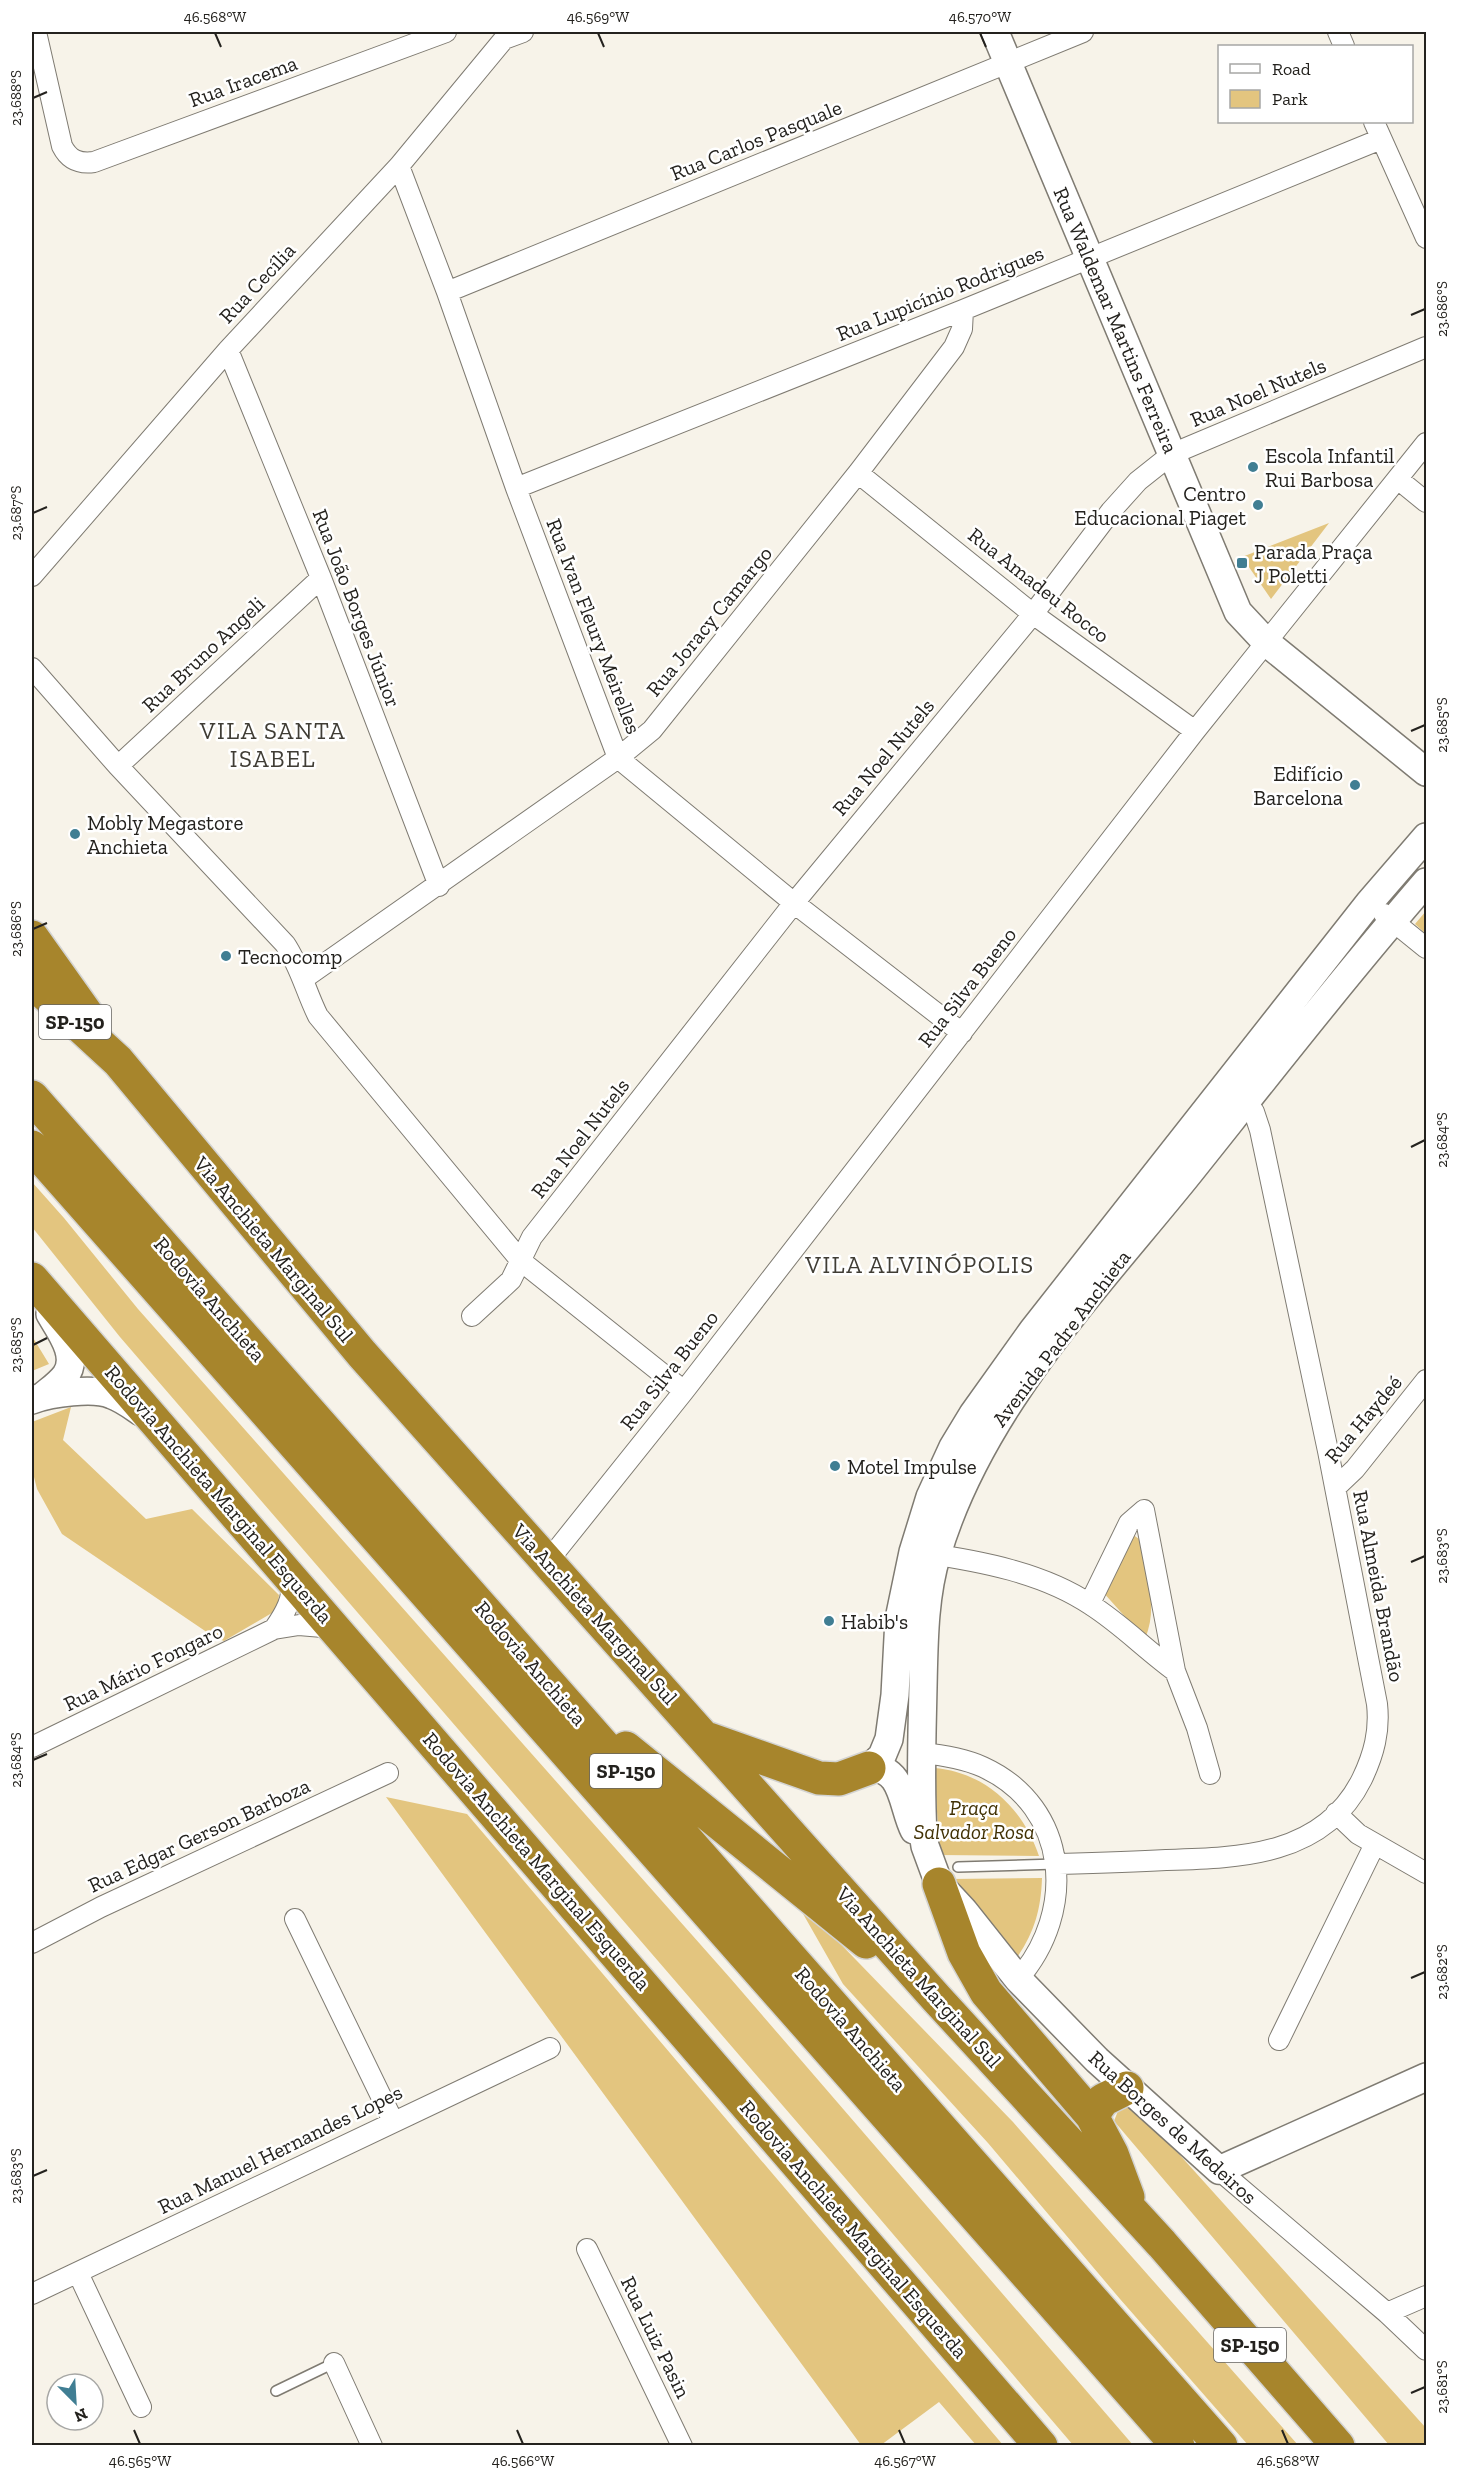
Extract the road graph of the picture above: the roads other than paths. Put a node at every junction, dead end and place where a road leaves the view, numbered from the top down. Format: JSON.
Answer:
{"nodes":[{"id":1,"x":36,"y":32,"type":"edge"},
{"id":2,"x":446,"y":32,"type":"edge"},
{"id":3,"x":486,"y":32,"type":"edge"},
{"id":4,"x":995,"y":32,"type":"edge"},
{"id":5,"x":1083,"y":32,"type":"edge"},
{"id":6,"x":514,"y":35,"type":"edge"},
{"id":7,"x":1008,"y":63,"type":"junction"},
{"id":8,"x":1377,"y":130,"type":"edge"},
{"id":9,"x":399,"y":166,"type":"junction"},
{"id":10,"x":1426,"y":238,"type":"edge"},
{"id":11,"x":1089,"y":258,"type":"junction"},
{"id":12,"x":447,"y":292,"type":"junction"},
{"id":13,"x":963,"y":310,"type":"junction"},
{"id":14,"x":1426,"y":347,"type":"edge"},
{"id":15,"x":228,"y":350,"type":"junction"},
{"id":16,"x":1426,"y":443,"type":"edge"},
{"id":17,"x":1172,"y":454,"type":"junction"},
{"id":18,"x":858,"y":473,"type":"junction"},
{"id":19,"x":1399,"y":480,"type":"junction"},
{"id":20,"x":516,"y":488,"type":"junction"},
{"id":21,"x":1426,"y":502,"type":"edge"},
{"id":22,"x":32,"y":576,"type":"edge"},
{"id":23,"x":321,"y":578,"type":"junction"},
{"id":24,"x":1033,"y":614,"type":"junction"},
{"id":25,"x":1267,"y":643,"type":"junction"},
{"id":26,"x":32,"y":669,"type":"edge"},
{"id":27,"x":1195,"y":731,"type":"junction"},
{"id":28,"x":618,"y":758,"type":"junction"},
{"id":29,"x":118,"y":766,"type":"junction"},
{"id":30,"x":1426,"y":772,"type":"edge"},
{"id":31,"x":1426,"y":837,"type":"edge"},
{"id":32,"x":1426,"y":882,"type":"edge"},
{"id":33,"x":439,"y":886,"type":"junction"},
{"id":34,"x":794,"y":903,"type":"junction"},
{"id":35,"x":1369,"y":903,"type":"junction"},
{"id":36,"x":1393,"y":920,"type":"junction"},
{"id":37,"x":32,"y":937,"type":"edge"},
{"id":38,"x":1426,"y":948,"type":"edge"},
{"id":39,"x":303,"y":979,"type":"junction"},
{"id":40,"x":32,"y":982,"type":"edge"},
{"id":41,"x":962,"y":1033,"type":"junction"},
{"id":42,"x":118,"y":1061,"type":"junction"},
{"id":43,"x":1238,"y":1092,"type":"junction"},
{"id":44,"x":32,"y":1097,"type":"edge"},
{"id":45,"x":32,"y":1147,"type":"edge"},
{"id":46,"x":521,"y":1261,"type":"junction"},
{"id":47,"x":32,"y":1280,"type":"edge"},
{"id":48,"x":472,"y":1316,"type":"dead end"},
{"id":49,"x":1426,"y":1380,"type":"edge"},
{"id":50,"x":684,"y":1391,"type":"junction"},
{"id":51,"x":37,"y":1398,"type":"edge"},
{"id":52,"x":159,"y":1425,"type":"junction"},
{"id":53,"x":1335,"y":1488,"type":"junction"},
{"id":54,"x":925,"y":1553,"type":"junction"},
{"id":55,"x":548,"y":1561,"type":"junction"},
{"id":56,"x":292,"y":1579,"type":"junction"},
{"id":57,"x":1089,"y":1603,"type":"junction"},
{"id":58,"x":335,"y":1628,"type":"junction"},
{"id":59,"x":274,"y":1629,"type":"junction"},
{"id":60,"x":1175,"y":1671,"type":"junction"},
{"id":61,"x":559,"y":1694,"type":"junction"},
{"id":62,"x":895,"y":1695,"type":"junction"},
{"id":63,"x":706,"y":1738,"type":"junction"},
{"id":64,"x":32,"y":1747,"type":"edge"},
{"id":65,"x":921,"y":1753,"type":"junction"},
{"id":66,"x":869,"y":1768,"type":"junction"},
{"id":67,"x":388,"y":1773,"type":"dead end"},
{"id":68,"x":1210,"y":1774,"type":"dead end"},
{"id":69,"x":1336,"y":1813,"type":"junction"},
{"id":70,"x":1375,"y":1844,"type":"junction"},
{"id":71,"x":925,"y":1846,"type":"junction"},
{"id":72,"x":1056,"y":1864,"type":"junction"},
{"id":73,"x":1426,"y":1873,"type":"edge"},
{"id":74,"x":949,"y":1876,"type":"junction"},
{"id":75,"x":295,"y":1919,"type":"dead end"},
{"id":76,"x":32,"y":1943,"type":"edge"},
{"id":77,"x":1018,"y":1979,"type":"junction"},
{"id":78,"x":937,"y":1999,"type":"junction"},
{"id":79,"x":1280,"y":2040,"type":"dead end"},
{"id":80,"x":550,"y":2048,"type":"dead end"},
{"id":81,"x":1426,"y":2077,"type":"edge"},
{"id":82,"x":1127,"y":2088,"type":"junction"},
{"id":83,"x":1092,"y":2116,"type":"junction"},
{"id":84,"x":393,"y":2121,"type":"junction"},
{"id":85,"x":1219,"y":2170,"type":"junction"},
{"id":86,"x":1134,"y":2213,"type":"junction"},
{"id":87,"x":587,"y":2249,"type":"dead end"},
{"id":88,"x":78,"y":2273,"type":"junction"},
{"id":89,"x":32,"y":2294,"type":"edge"},
{"id":90,"x":1426,"y":2296,"type":"edge"},
{"id":91,"x":1387,"y":2313,"type":"junction"},
{"id":92,"x":1426,"y":2350,"type":"edge"},
{"id":93,"x":333,"y":2363,"type":"joint"},
{"id":94,"x":1128,"y":2390,"type":"junction"},
{"id":95,"x":276,"y":2391,"type":"dead end"},
{"id":96,"x":141,"y":2407,"type":"dead end"},
{"id":97,"x":372,"y":2445,"type":"edge"},
{"id":98,"x":682,"y":2445,"type":"edge"},
{"id":99,"x":1041,"y":2445,"type":"edge"},
{"id":100,"x":1168,"y":2445,"type":"edge"},
{"id":101,"x":1178,"y":2445,"type":"edge"},
{"id":102,"x":1221,"y":2445,"type":"edge"},
{"id":103,"x":1338,"y":2445,"type":"edge"}],
"edges":[{"from":1,"to":2,"type":"street","name":"Rua Iracema"},
{"from":3,"to":6,"type":"street"},
{"from":4,"to":7,"type":"street","name":"Rua Waldemar Martins Ferreira"},
{"from":5,"to":7,"type":"street","name":"Rua Carlos Pasquale"},
{"from":6,"to":9,"type":"street","name":"Rua Cecília"},
{"from":7,"to":11,"type":"street","name":"Rua Waldemar Martins Ferreira"},
{"from":7,"to":12,"type":"street","name":"Rua Carlos Pasquale"},
{"from":8,"to":10,"type":"street"},
{"from":8,"to":11,"type":"street","name":"Rua Lupicínio Rodrigues"},
{"from":9,"to":12,"type":"street","name":"Rua Ivan Fleury Meirelles"},
{"from":9,"to":15,"type":"street","name":"Rua Cecília"},
{"from":11,"to":13,"type":"street","name":"Rua Lupicínio Rodrigues"},
{"from":11,"to":17,"type":"street","name":"Rua Waldemar Martins Ferreira"},
{"from":12,"to":20,"type":"street","name":"Rua Ivan Fleury Meirelles"},
{"from":13,"to":18,"type":"street","name":"Rua Joracy Camargo"},
{"from":13,"to":20,"type":"street","name":"Rua Lupicínio Rodrigues"},
{"from":14,"to":17,"type":"street","name":"Rua Noel Nutels"},
{"from":15,"to":22,"type":"street","name":"Rua Cecília"},
{"from":15,"to":23,"type":"street","name":"Rua João Borges Júnior"},
{"from":16,"to":19,"type":"street","name":"Rua Silva Bueno"},
{"from":17,"to":24,"type":"street","name":"Rua Noel Nutels"},
{"from":17,"to":25,"type":"street","name":"Rua Waldemar Martins Ferreira"},
{"from":18,"to":24,"type":"street","name":"Rua Amadeu Rocco"},
{"from":18,"to":28,"type":"street","name":"Rua Joracy Camargo"},
{"from":19,"to":21,"type":"street"},
{"from":19,"to":25,"type":"street","name":"Rua Silva Bueno"},
{"from":20,"to":28,"type":"street","name":"Rua Ivan Fleury Meirelles"},
{"from":23,"to":29,"type":"street","name":"Rua Bruno Angeli"},
{"from":23,"to":33,"type":"street","name":"Rua João Borges Júnior"},
{"from":24,"to":27,"type":"street","name":"Rua Amadeu Rocco"},
{"from":24,"to":34,"type":"street","name":"Rua Noel Nutels"},
{"from":25,"to":27,"type":"street","name":"Rua Silva Bueno"},
{"from":25,"to":30,"type":"street","name":"Rua Waldemar Martins Ferreira"},
{"from":26,"to":29,"type":"street"},
{"from":27,"to":41,"type":"street","name":"Rua Silva Bueno"},
{"from":28,"to":33,"type":"street","name":"Rua Joracy Camargo"},
{"from":28,"to":34,"type":"street","name":"Rua Ivan Fleury Meirelles"},
{"from":29,"to":39,"type":"street"},
{"from":31,"to":35,"type":"street","name":"Avenida Padre Anchieta"},
{"from":32,"to":36,"type":"street","name":"Avenida Padre Anchieta"},
{"from":33,"to":39,"type":"street","name":"Rua Joracy Camargo"},
{"from":34,"to":41,"type":"street","name":"Rua Ivan Fleury Meirelles"},
{"from":34,"to":46,"type":"street","name":"Rua Noel Nutels"},
{"from":35,"to":36,"type":"street"},
{"from":35,"to":43,"type":"street","name":"Avenida Padre Anchieta"},
{"from":36,"to":38,"type":"street"},
{"from":36,"to":43,"type":"street","name":"Avenida Padre Anchieta"},
{"from":37,"to":42,"type":"highway"},
{"from":39,"to":46,"type":"street"},
{"from":40,"to":42,"type":"highway","name":"Via Anchieta Marginal Sul","number":"SP-150"},
{"from":41,"to":50,"type":"street","name":"Rua Silva Bueno"},
{"from":42,"to":55,"type":"highway","name":"Via Anchieta Marginal Sul","number":"SP-150"},
{"from":43,"to":53,"type":"street","name":"Rua Almeida Brandão"},
{"from":43,"to":54,"type":"street","name":"Avenida Padre Anchieta"},
{"from":44,"to":61,"type":"highway","name":"Rodovia Anchieta","number":"SP-150"},
{"from":45,"to":94,"type":"highway","name":"Rodovia Anchieta","number":"SP-150"},
{"from":46,"to":48,"type":"street","name":"Rua Noel Nutels"},
{"from":46,"to":50,"type":"street"},
{"from":47,"to":51,"type":"street"},
{"from":47,"to":52,"type":"highway","name":"Rodovia Anchieta Marginal Esquerda"},
{"from":49,"to":53,"type":"street","name":"Rua Haydeé"},
{"from":50,"to":55,"type":"street","name":"Rua Silva Bueno"},
{"from":51,"to":52,"type":"street"},
{"from":52,"to":56,"type":"highway","name":"Rodovia Anchieta Marginal Esquerda"},
{"from":53,"to":69,"type":"street","name":"Rua Almeida Brandão"},
{"from":54,"to":57,"type":"street"},
{"from":54,"to":62,"type":"street","name":"Avenida Padre Anchieta"},
{"from":54,"to":65,"type":"street","name":"Avenida Padre Anchieta"},
{"from":55,"to":63,"type":"highway","name":"Via Anchieta Marginal Sul","number":"SP-150"},
{"from":56,"to":58,"type":"highway","name":"Rodovia Anchieta Marginal Esquerda"},
{"from":56,"to":59,"type":"street"},
{"from":57,"to":60,"type":"street"},
{"from":57,"to":60,"type":"street"},
{"from":58,"to":59,"type":"street","name":"Rua Mário Fongaro"},
{"from":58,"to":99,"type":"highway","name":"Rodovia Anchieta Marginal Esquerda"},
{"from":59,"to":64,"type":"street","name":"Rua Mário Fongaro"},
{"from":60,"to":68,"type":"street"},
{"from":61,"to":78,"type":"highway"},
{"from":61,"to":102,"type":"highway","name":"Rodovia Anchieta","number":"SP-150"},
{"from":62,"to":65,"type":"street"},
{"from":62,"to":66,"type":"street","name":"Avenida Padre Anchieta"},
{"from":63,"to":66,"type":"highway"},
{"from":63,"to":78,"type":"highway","name":"Via Anchieta Marginal Sul","number":"SP-150"},
{"from":65,"to":71,"type":"street","name":"Avenida Padre Anchieta"},
{"from":65,"to":72,"type":"street"},
{"from":66,"to":71,"type":"street"},
{"from":67,"to":76,"type":"street","name":"Rua Edgar Gerson Barboza"},
{"from":69,"to":70,"type":"street"},
{"from":69,"to":72,"type":"street","name":"Rua Almeida Brandão"},
{"from":70,"to":73,"type":"street"},
{"from":70,"to":79,"type":"street"},
{"from":71,"to":74,"type":"street","name":"Avenida Padre Anchieta"},
{"from":72,"to":74,"type":"lane"},
{"from":72,"to":77,"type":"street"},
{"from":74,"to":77,"type":"street","name":"Rua Borges de Medeiros"},
{"from":74,"to":83,"type":"highway"},
{"from":75,"to":84,"type":"street"},
{"from":77,"to":82,"type":"street","name":"Rua Borges de Medeiros"},
{"from":78,"to":86,"type":"highway","name":"Via Anchieta Marginal Sul","number":"SP-150"},
{"from":80,"to":84,"type":"street","name":"Rua Manuel Hernandes Lopes"},
{"from":81,"to":85,"type":"street"},
{"from":82,"to":83,"type":"highway"},
{"from":82,"to":85,"type":"street","name":"Rua Borges de Medeiros"},
{"from":83,"to":86,"type":"highway"},
{"from":84,"to":88,"type":"street","name":"Rua Manuel Hernandes Lopes"},
{"from":85,"to":91,"type":"street","name":"Rua Borges de Medeiros"},
{"from":86,"to":103,"type":"highway","name":"Via Anchieta Marginal Sul","number":"SP-150"},
{"from":87,"to":98,"type":"street","name":"Rua Luiz Pasin"},
{"from":88,"to":89,"type":"street","name":"Rua Manuel Hernandes Lopes"},
{"from":88,"to":96,"type":"street"},
{"from":90,"to":91,"type":"street"},
{"from":91,"to":92,"type":"street","name":"Rua Borges de Medeiros"},
{"from":93,"to":95,"type":"lane"},
{"from":93,"to":97,"type":"street"},
{"from":94,"to":100,"type":"highway"},
{"from":94,"to":101,"type":"highway","name":"Rodovia Anchieta","number":"SP-150"}]}
